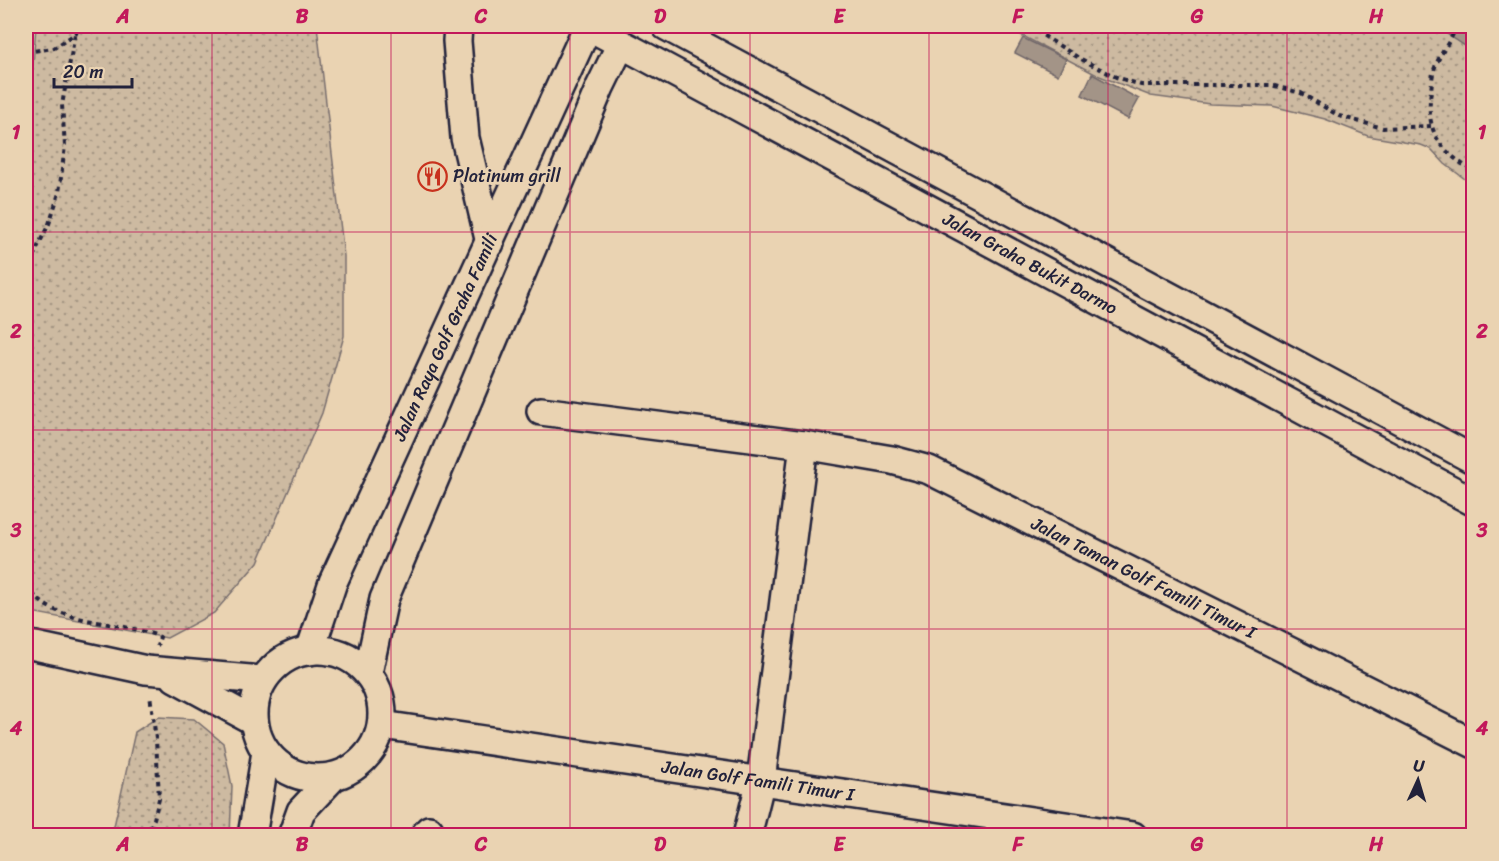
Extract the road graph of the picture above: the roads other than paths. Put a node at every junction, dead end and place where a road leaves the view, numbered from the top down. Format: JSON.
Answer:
{"nodes":[{"id":1,"x":458,"y":26,"type":"edge"},
{"id":2,"x":588,"y":26,"type":"edge"},
{"id":3,"x":666,"y":26,"type":"edge"},
{"id":4,"x":621,"y":44,"type":"junction"},
{"id":5,"x":490,"y":243,"type":"junction"},
{"id":6,"x":541,"y":411,"type":"dead end"},
{"id":7,"x":804,"y":445,"type":"junction"},
{"id":8,"x":1473,"y":460,"type":"edge"},
{"id":9,"x":1473,"y":502,"type":"edge"},
{"id":10,"x":26,"y":644,"type":"edge"},
{"id":11,"x":310,"y":651,"type":"junction"},
{"id":12,"x":163,"y":672,"type":"junction"},
{"id":13,"x":368,"y":673,"type":"junction"},
{"id":14,"x":262,"y":680,"type":"junction"},
{"id":15,"x":254,"y":721,"type":"junction"},
{"id":16,"x":382,"y":725,"type":"junction"},
{"id":17,"x":1473,"y":744,"type":"edge"},
{"id":18,"x":266,"y":752,"type":"junction"},
{"id":19,"x":333,"y":777,"type":"junction"},
{"id":20,"x":761,"y":780,"type":"junction"},
{"id":21,"x":252,"y":836,"type":"edge"},
{"id":22,"x":292,"y":836,"type":"edge"},
{"id":23,"x":747,"y":836,"type":"edge"},
{"id":24,"x":1133,"y":836,"type":"edge"}],
"edges":[{"from":1,"to":5,"type":"street"},
{"from":2,"to":4,"type":"street","name":"Jalan Graha Bukit Darmo"},
{"from":2,"to":5,"type":"street","name":"Jalan Raya Golf Graha Famili"},
{"from":3,"to":8,"type":"street","name":"Jalan Graha Bukit Darmo"},
{"from":4,"to":9,"type":"street","name":"Jalan Graha Bukit Darmo"},
{"from":4,"to":13,"type":"street"},
{"from":5,"to":11,"type":"street","name":"Jalan Raya Golf Graha Famili"},
{"from":6,"to":7,"type":"street","name":"Jalan Taman Golf Famili Timur I"},
{"from":7,"to":17,"type":"street","name":"Jalan Taman Golf Famili Timur I"},
{"from":7,"to":20,"type":"street"},
{"from":10,"to":12,"type":"street"},
{"from":11,"to":13,"type":"street"},
{"from":11,"to":14,"type":"street"},
{"from":12,"to":14,"type":"street"},
{"from":12,"to":15,"type":"street"},
{"from":13,"to":16,"type":"street"},
{"from":14,"to":15,"type":"street"},
{"from":15,"to":18,"type":"street"},
{"from":16,"to":19,"type":"street"},
{"from":16,"to":20,"type":"street","name":"Jalan Golf Famili Timur I"},
{"from":18,"to":19,"type":"street"},
{"from":18,"to":21,"type":"street"},
{"from":19,"to":22,"type":"street"},
{"from":20,"to":23,"type":"street"},
{"from":20,"to":24,"type":"street","name":"Jalan Golf Famili Timur I"}]}
